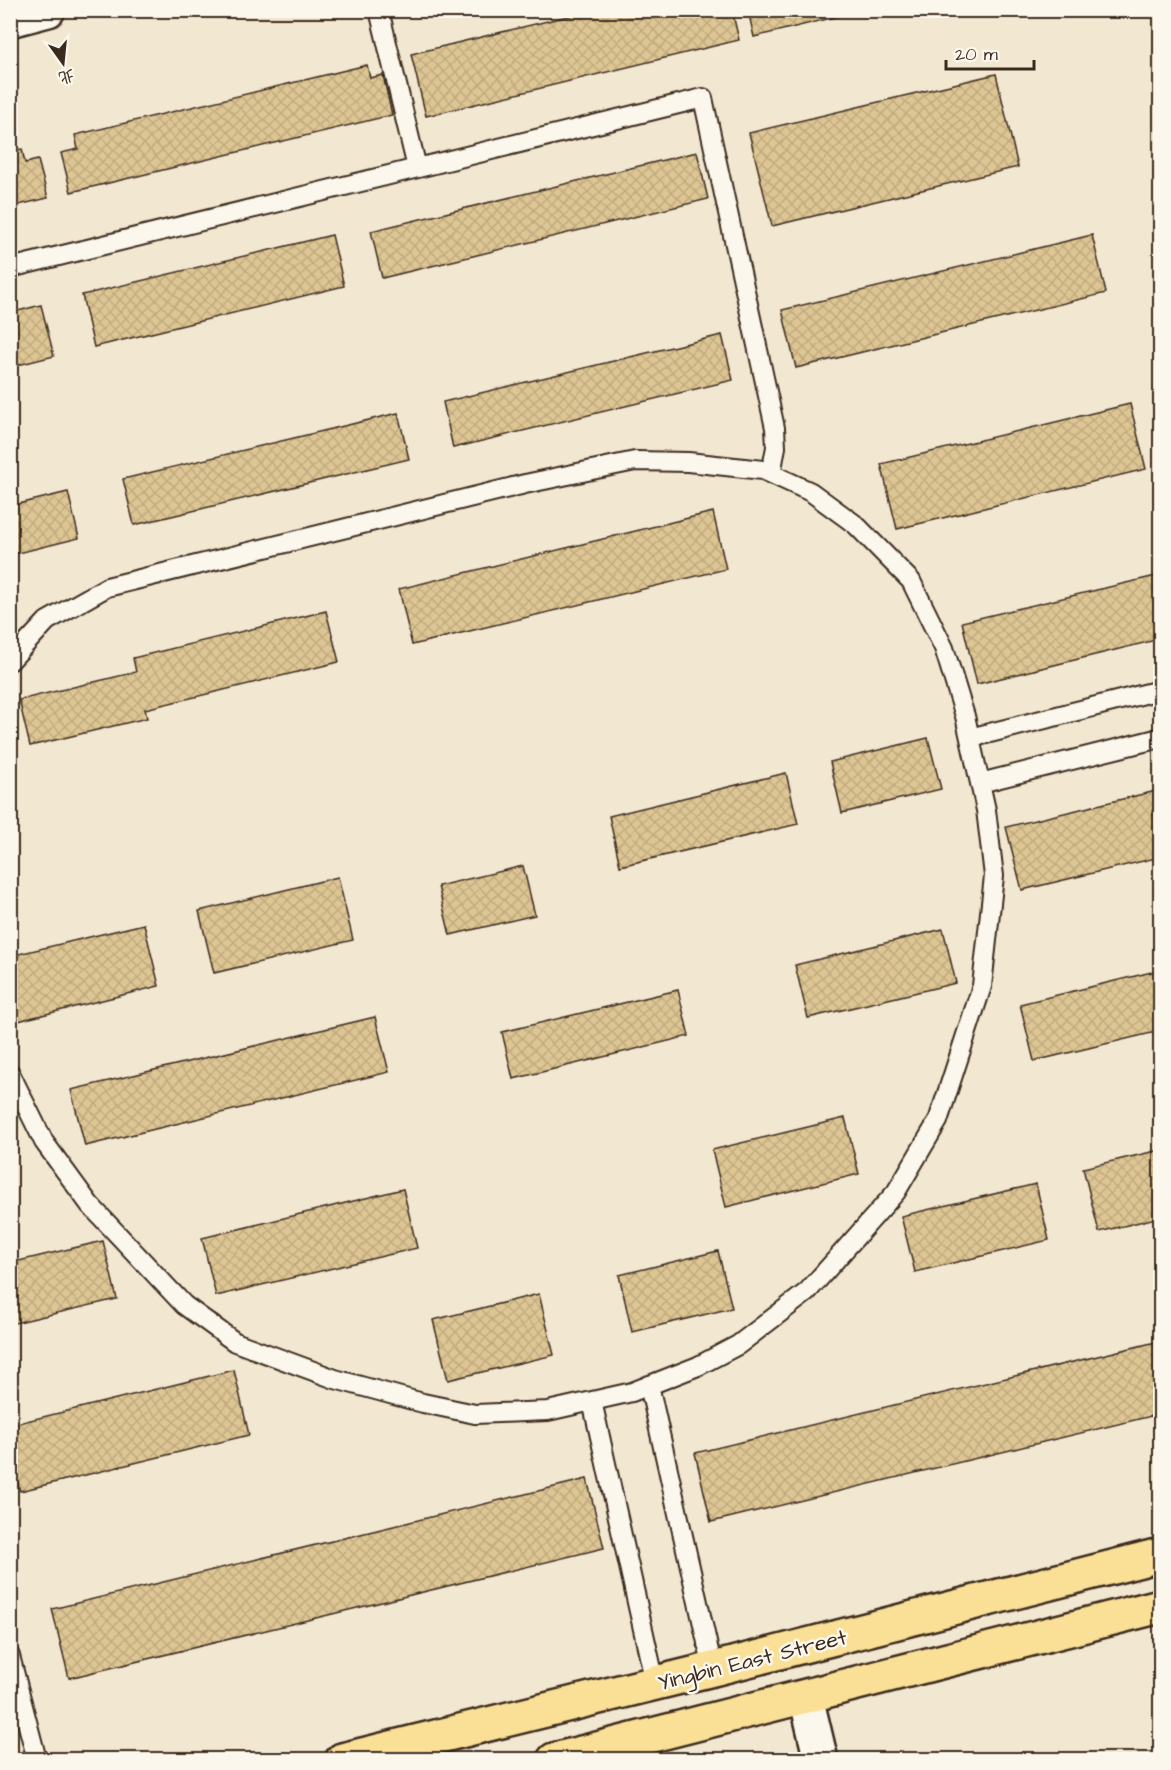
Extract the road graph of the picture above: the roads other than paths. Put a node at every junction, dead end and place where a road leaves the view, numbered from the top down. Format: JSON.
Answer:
{"nodes":[{"id":1,"x":48,"y":10,"type":"edge"},
{"id":2,"x":380,"y":10,"type":"edge"},
{"id":3,"x":10,"y":20,"type":"edge"},
{"id":4,"x":417,"y":168,"type":"junction"},
{"id":5,"x":10,"y":268,"type":"edge"},
{"id":6,"x":771,"y":474,"type":"junction"},
{"id":7,"x":10,"y":661,"type":"edge"},
{"id":8,"x":1161,"y":690,"type":"edge"},
{"id":9,"x":970,"y":738,"type":"junction"},
{"id":10,"x":1161,"y":738,"type":"edge"},
{"id":11,"x":980,"y":783,"type":"junction"},
{"id":12,"x":10,"y":1073,"type":"edge"},
{"id":13,"x":649,"y":1385,"type":"junction"},
{"id":14,"x":592,"y":1401,"type":"junction"},
{"id":15,"x":1161,"y":1555,"type":"edge"},
{"id":16,"x":1161,"y":1606,"type":"edge"},
{"id":17,"x":10,"y":1656,"type":"edge"},
{"id":18,"x":713,"y":1669,"type":"junction"},
{"id":19,"x":655,"y":1683,"type":"junction"},
{"id":20,"x":806,"y":1697,"type":"junction"},
{"id":21,"x":37,"y":1760,"type":"edge"},
{"id":22,"x":342,"y":1760,"type":"edge"},
{"id":23,"x":554,"y":1760,"type":"edge"},
{"id":24,"x":821,"y":1760,"type":"edge"}],
"edges":[{"from":1,"to":3,"type":"street"},
{"from":2,"to":4,"type":"lane"},
{"from":4,"to":5,"type":"lane"},
{"from":4,"to":6,"type":"lane"},
{"from":6,"to":7,"type":"lane"},
{"from":6,"to":9,"type":"lane"},
{"from":8,"to":9,"type":"lane"},
{"from":9,"to":11,"type":"lane"},
{"from":10,"to":11,"type":"lane"},
{"from":11,"to":13,"type":"lane"},
{"from":12,"to":14,"type":"lane"},
{"from":13,"to":14,"type":"lane"},
{"from":13,"to":18,"type":"lane"},
{"from":14,"to":19,"type":"lane"},
{"from":15,"to":18,"type":"main road","name":"Yingbin East Street"},
{"from":16,"to":20,"type":"main road"},
{"from":17,"to":21,"type":"lane"},
{"from":18,"to":19,"type":"main road","name":"Yingbin East Street"},
{"from":19,"to":22,"type":"main road","name":"Yingbin East Street"},
{"from":20,"to":23,"type":"main road"},
{"from":20,"to":24,"type":"street"}]}
